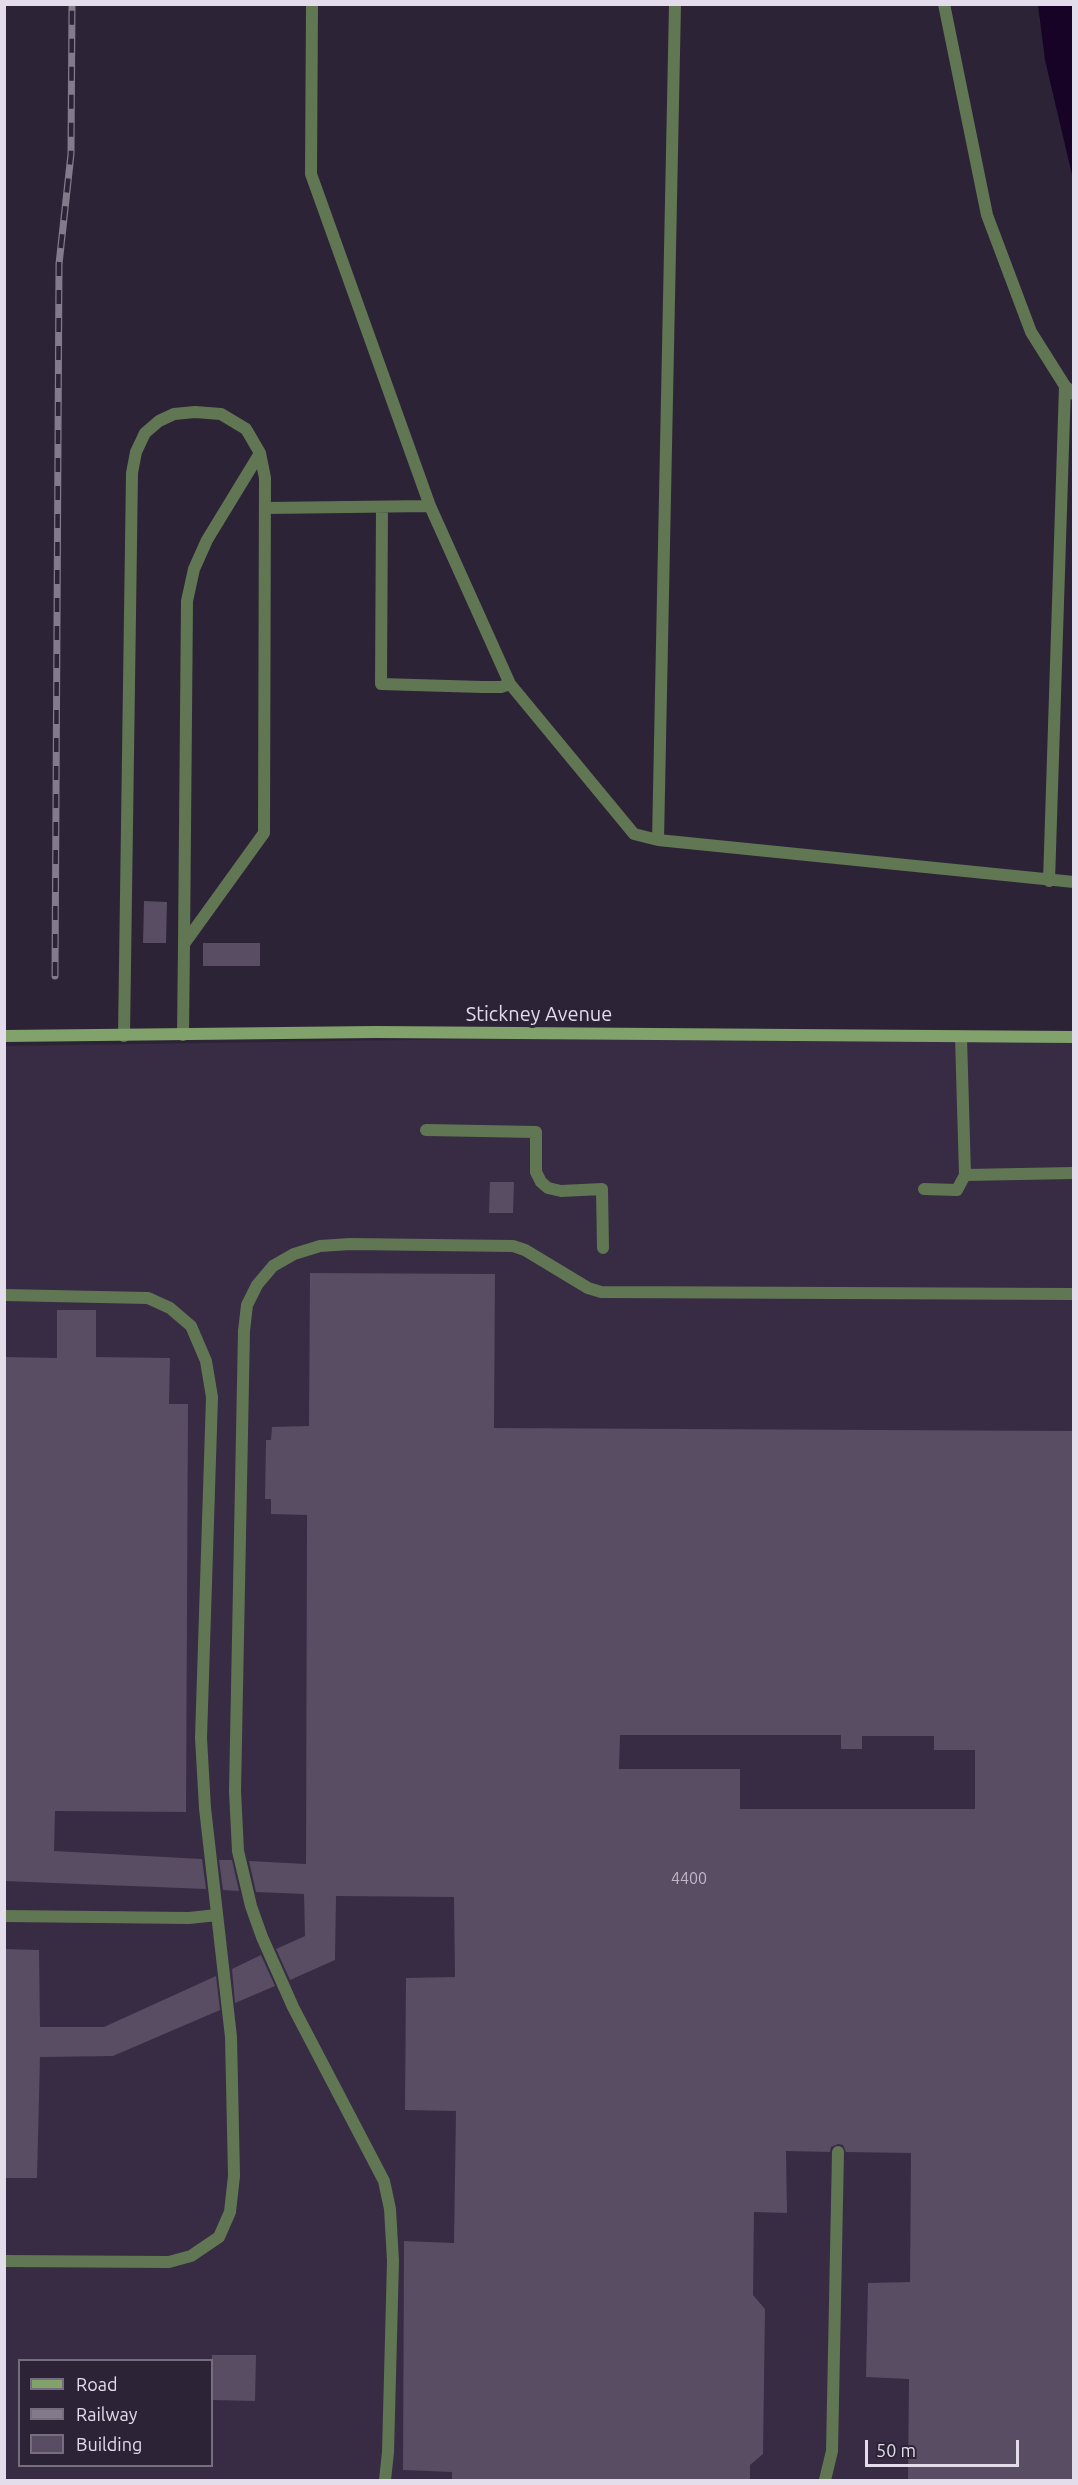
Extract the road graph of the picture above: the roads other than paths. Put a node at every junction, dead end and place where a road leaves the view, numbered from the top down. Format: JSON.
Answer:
{"nodes":[{"id":1,"x":312,"y":4,"type":"edge"},
{"id":2,"x":675,"y":4,"type":"edge"},
{"id":3,"x":944,"y":4,"type":"edge"},
{"id":4,"x":1069,"y":390,"type":"edge"},
{"id":5,"x":260,"y":453,"type":"junction"},
{"id":6,"x":430,"y":506,"type":"junction"},
{"id":7,"x":382,"y":507,"type":"junction"},
{"id":8,"x":266,"y":508,"type":"junction"},
{"id":9,"x":510,"y":684,"type":"junction"},
{"id":10,"x":658,"y":840,"type":"junction"},
{"id":11,"x":1049,"y":881,"type":"junction"},
{"id":12,"x":1074,"y":882,"type":"edge"},
{"id":13,"x":184,"y":944,"type":"junction"},
{"id":14,"x":183,"y":1035,"type":"junction"},
{"id":15,"x":4,"y":1036,"type":"edge"},
{"id":16,"x":124,"y":1036,"type":"junction"},
{"id":17,"x":961,"y":1037,"type":"junction"},
{"id":18,"x":1074,"y":1038,"type":"edge"},
{"id":19,"x":426,"y":1130,"type":"dead end"},
{"id":20,"x":1074,"y":1173,"type":"edge"},
{"id":21,"x":965,"y":1175,"type":"junction"},
{"id":22,"x":924,"y":1189,"type":"dead end"},
{"id":23,"x":603,"y":1248,"type":"dead end"},
{"id":24,"x":1074,"y":1294,"type":"edge"},
{"id":25,"x":4,"y":1295,"type":"edge"},
{"id":26,"x":217,"y":1914,"type":"junction"},
{"id":27,"x":4,"y":1917,"type":"edge"},
{"id":28,"x":838,"y":2152,"type":"dead end"},
{"id":29,"x":4,"y":2261,"type":"edge"},
{"id":30,"x":385,"y":2481,"type":"edge"},
{"id":31,"x":825,"y":2481,"type":"edge"}],
"edges":[{"from":1,"to":6,"type":"lane"},
{"from":2,"to":10,"type":"lane"},
{"from":3,"to":4,"type":"lane"},
{"from":4,"to":11,"type":"lane"},
{"from":5,"to":8,"type":"lane"},
{"from":5,"to":13,"type":"lane"},
{"from":5,"to":16,"type":"lane"},
{"from":6,"to":7,"type":"lane"},
{"from":6,"to":9,"type":"lane"},
{"from":7,"to":8,"type":"lane"},
{"from":7,"to":9,"type":"lane"},
{"from":8,"to":13,"type":"lane"},
{"from":9,"to":10,"type":"lane"},
{"from":10,"to":11,"type":"lane"},
{"from":11,"to":12,"type":"lane"},
{"from":13,"to":14,"type":"lane"},
{"from":14,"to":16,"type":"street","name":"Stickney Avenue"},
{"from":14,"to":17,"type":"street","name":"Stickney Avenue"},
{"from":15,"to":16,"type":"street","name":"Stickney Avenue"},
{"from":17,"to":18,"type":"street","name":"Stickney Avenue"},
{"from":17,"to":21,"type":"lane"},
{"from":19,"to":23,"type":"lane"},
{"from":20,"to":21,"type":"lane"},
{"from":21,"to":22,"type":"lane"},
{"from":24,"to":30,"type":"lane"},
{"from":25,"to":26,"type":"lane"},
{"from":26,"to":27,"type":"lane"},
{"from":26,"to":29,"type":"lane"},
{"from":28,"to":31,"type":"lane"}]}
